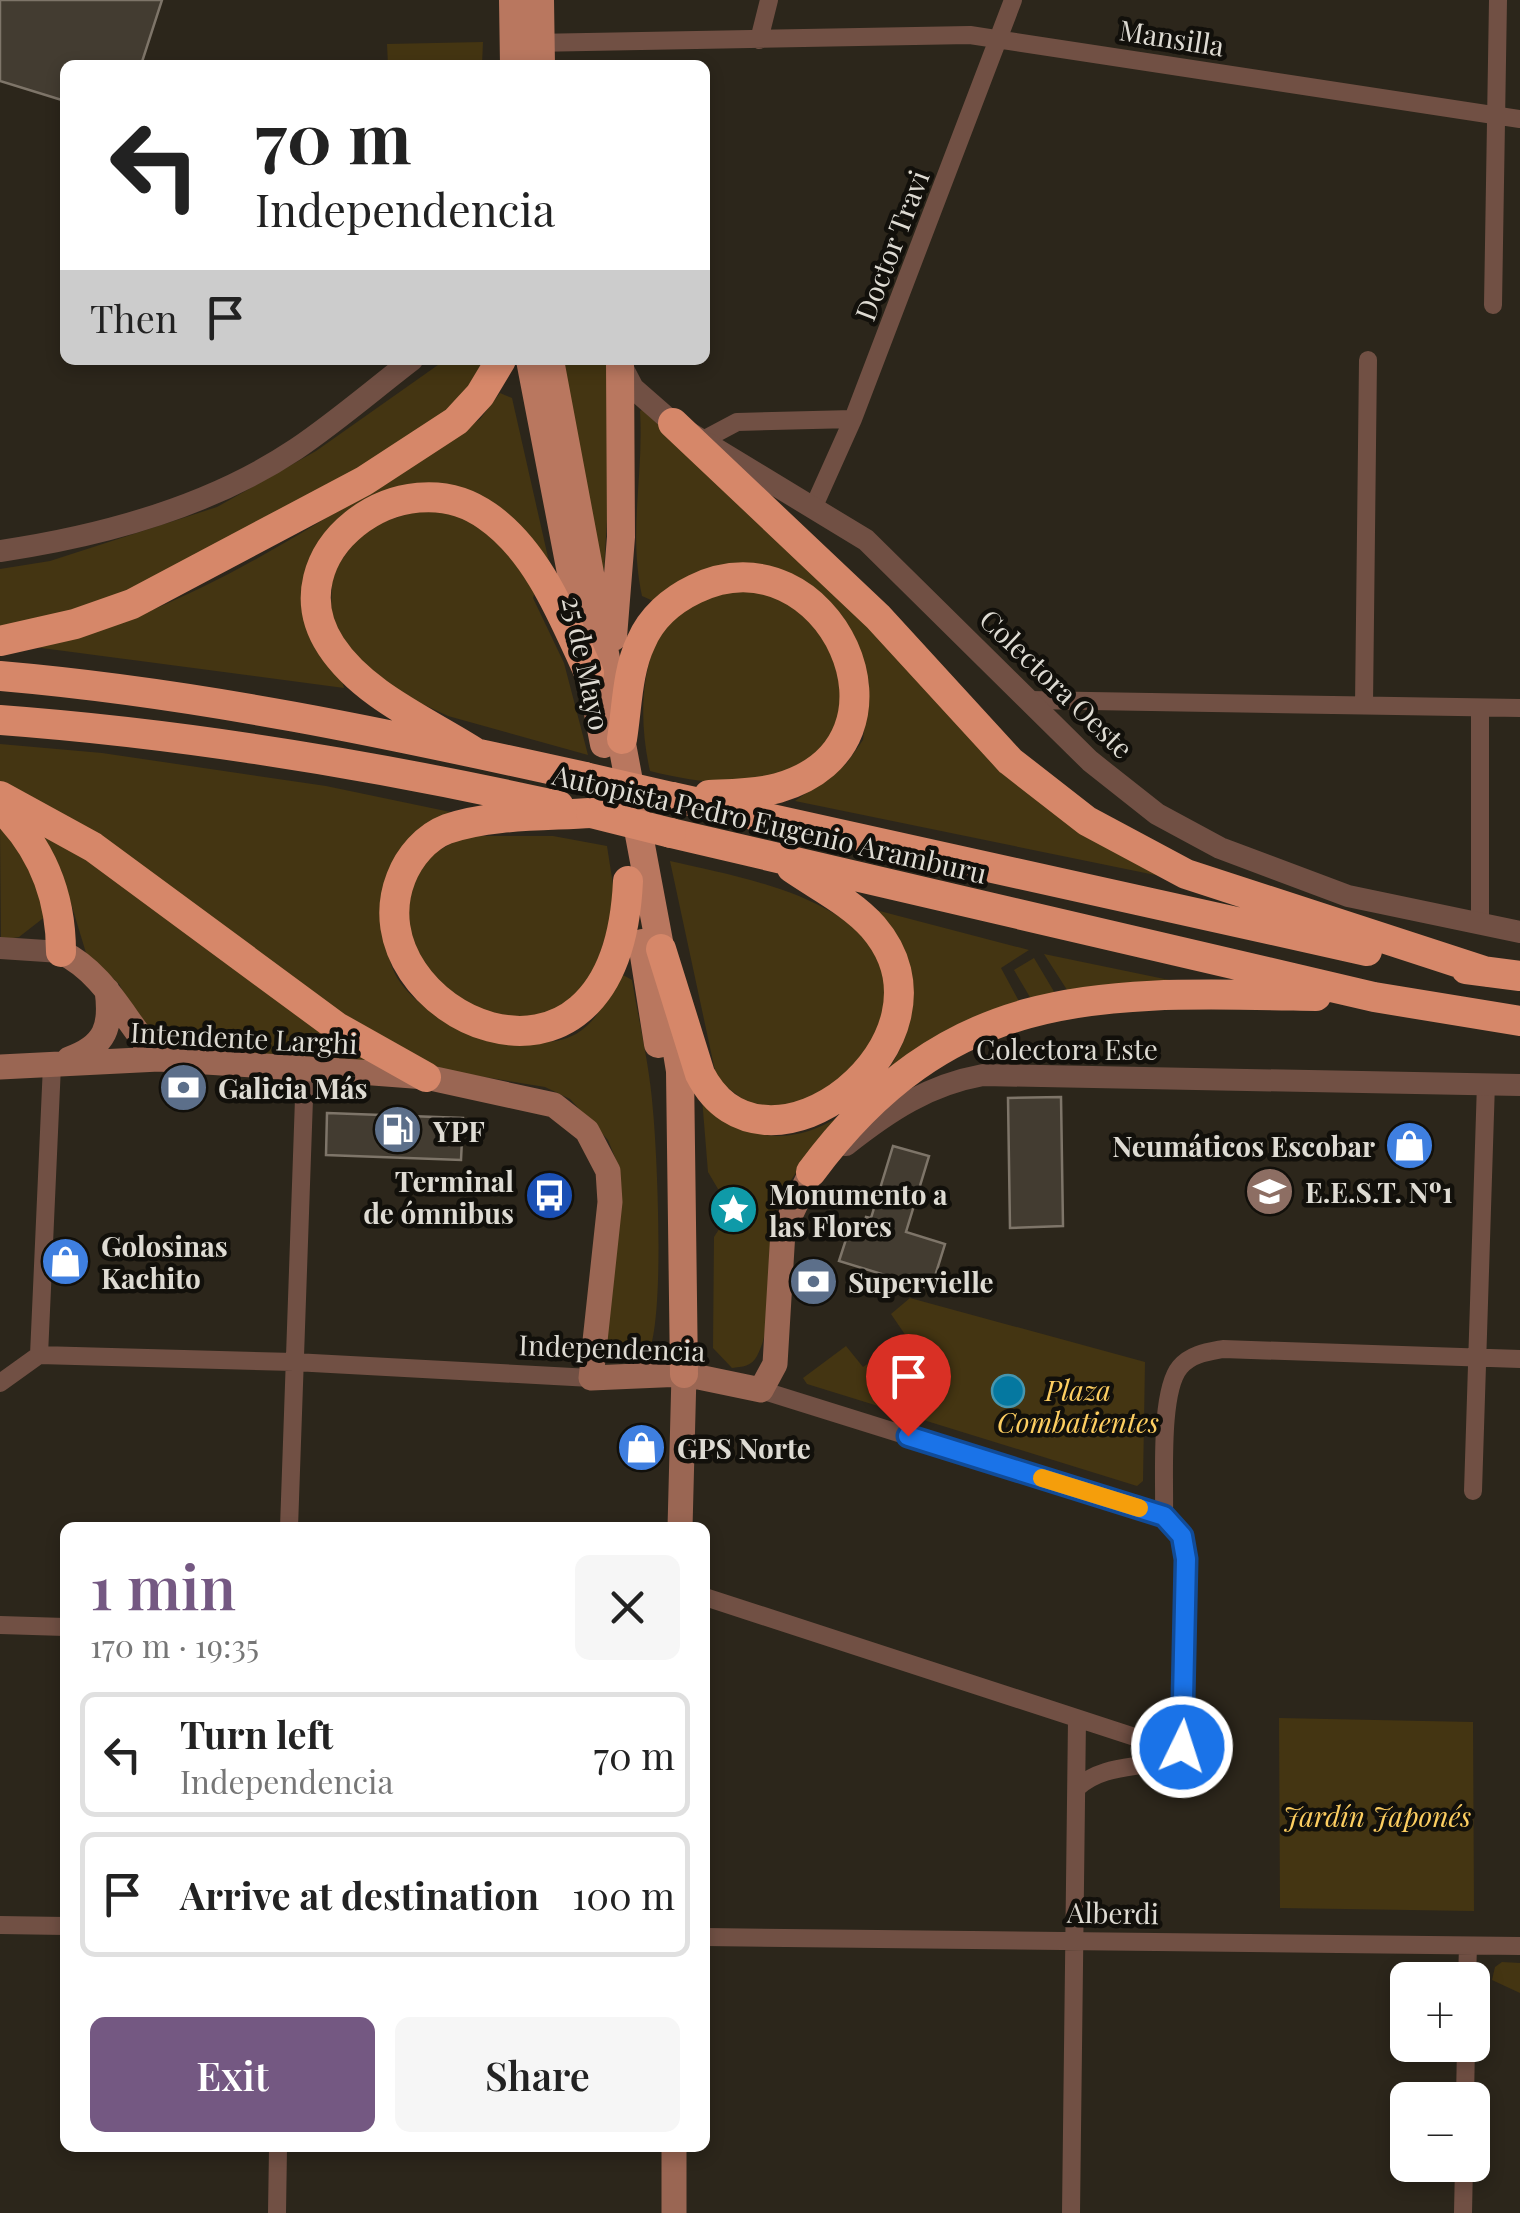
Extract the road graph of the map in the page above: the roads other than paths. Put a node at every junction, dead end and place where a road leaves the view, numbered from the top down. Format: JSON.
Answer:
{"nodes":[{"id":1,"x":513,"y":0,"type":"edge"},
{"id":2,"x":540,"y":0,"type":"edge"},
{"id":3,"x":769,"y":0,"type":"edge"},
{"id":4,"x":1013,"y":0,"type":"edge"},
{"id":5,"x":1498,"y":0,"type":"edge"},
{"id":6,"x":999,"y":38,"type":"junction"},
{"id":7,"x":760,"y":40,"type":"junction"},
{"id":8,"x":527,"y":54,"type":"edge"},
{"id":9,"x":1495,"y":115,"type":"junction"},
{"id":10,"x":1520,"y":119,"type":"edge"},
{"id":11,"x":1494,"y":305,"type":"dead end"},
{"id":12,"x":1368,"y":360,"type":"dead end"},
{"id":13,"x":405,"y":365,"type":"edge"},
{"id":14,"x":498,"y":365,"type":"edge"},
{"id":15,"x":531,"y":365,"type":"edge"},
{"id":16,"x":551,"y":365,"type":"edge"},
{"id":17,"x":620,"y":365,"type":"edge"},
{"id":18,"x":622,"y":365,"type":"edge"},
{"id":19,"x":853,"y":419,"type":"junction"},
{"id":20,"x":674,"y":423,"type":"junction"},
{"id":21,"x":705,"y":439,"type":"junction"},
{"id":22,"x":814,"y":506,"type":"junction"},
{"id":23,"x":0,"y":551,"type":"edge"},
{"id":24,"x":0,"y":641,"type":"edge"},
{"id":25,"x":0,"y":676,"type":"edge"},
{"id":26,"x":600,"y":679,"type":"junction"},
{"id":27,"x":1029,"y":700,"type":"junction"},
{"id":28,"x":1364,"y":705,"type":"junction"},
{"id":29,"x":1480,"y":708,"type":"junction"},
{"id":30,"x":1520,"y":708,"type":"edge"},
{"id":31,"x":0,"y":720,"type":"edge"},
{"id":32,"x":622,"y":740,"type":"junction"},
{"id":33,"x":476,"y":753,"type":"junction"},
{"id":34,"x":0,"y":796,"type":"edge"},
{"id":35,"x":672,"y":798,"type":"junction"},
{"id":36,"x":0,"y":806,"type":"edge"},
{"id":37,"x":591,"y":813,"type":"junction"},
{"id":38,"x":773,"y":856,"type":"junction"},
{"id":39,"x":628,"y":880,"type":"junction"},
{"id":40,"x":1480,"y":924,"type":"junction"},
{"id":41,"x":1520,"y":932,"type":"edge"},
{"id":42,"x":0,"y":948,"type":"edge"},
{"id":43,"x":661,"y":949,"type":"junction"},
{"id":44,"x":61,"y":952,"type":"junction"},
{"id":45,"x":1487,"y":972,"type":"junction"},
{"id":46,"x":1520,"y":976,"type":"edge"},
{"id":47,"x":107,"y":990,"type":"junction"},
{"id":48,"x":1374,"y":997,"type":"junction"},
{"id":49,"x":1520,"y":1022,"type":"edge"},
{"id":50,"x":159,"y":1059,"type":"junction"},
{"id":51,"x":52,"y":1064,"type":"junction"},
{"id":52,"x":0,"y":1067,"type":"edge"},
{"id":53,"x":305,"y":1070,"type":"junction"},
{"id":54,"x":426,"y":1077,"type":"junction"},
{"id":55,"x":1486,"y":1083,"type":"junction"},
{"id":56,"x":1520,"y":1086,"type":"edge"},
{"id":57,"x":678,"y":1144,"type":"junction"},
{"id":58,"x":811,"y":1172,"type":"junction"},
{"id":59,"x":39,"y":1355,"type":"junction"},
{"id":60,"x":1479,"y":1357,"type":"junction"},
{"id":61,"x":1520,"y":1359,"type":"edge"},
{"id":62,"x":294,"y":1362,"type":"junction"},
{"id":63,"x":684,"y":1374,"type":"junction"},
{"id":64,"x":591,"y":1378,"type":"junction"},
{"id":65,"x":0,"y":1383,"type":"edge"},
{"id":66,"x":761,"y":1390,"type":"junction"},
{"id":67,"x":1474,"y":1491,"type":"dead end"},
{"id":68,"x":1164,"y":1516,"type":"junction"},
{"id":69,"x":289,"y":1522,"type":"edge"},
{"id":70,"x":680,"y":1522,"type":"edge"},
{"id":71,"x":710,"y":1600,"type":"edge"},
{"id":72,"x":0,"y":1625,"type":"edge"},
{"id":73,"x":60,"y":1626,"type":"edge"},
{"id":74,"x":1077,"y":1718,"type":"junction"},
{"id":75,"x":1186,"y":1731,"type":"junction"},
{"id":76,"x":1078,"y":1787,"type":"junction"},
{"id":77,"x":0,"y":1925,"type":"edge"},
{"id":78,"x":60,"y":1926,"type":"edge"},
{"id":79,"x":710,"y":1937,"type":"edge"},
{"id":80,"x":1074,"y":1938,"type":"junction"},
{"id":81,"x":1468,"y":1946,"type":"junction"},
{"id":82,"x":1520,"y":1946,"type":"edge"},
{"id":83,"x":1468,"y":1962,"type":"edge"},
{"id":84,"x":278,"y":2152,"type":"edge"},
{"id":85,"x":674,"y":2152,"type":"edge"},
{"id":86,"x":1464,"y":2182,"type":"edge"},
{"id":87,"x":277,"y":2213,"type":"edge"},
{"id":88,"x":674,"y":2213,"type":"edge"},
{"id":89,"x":1071,"y":2213,"type":"edge"},
{"id":90,"x":1463,"y":2213,"type":"edge"}],
"edges":[{"from":1,"to":8,"type":"main road"},
{"from":2,"to":8,"type":"main road"},
{"from":3,"to":7,"type":"street"},
{"from":4,"to":6,"type":"street","name":"Doctor Travi"},
{"from":5,"to":9,"type":"street"},
{"from":6,"to":7,"type":"street","name":"Mansilla"},
{"from":6,"to":9,"type":"street","name":"Mansilla"},
{"from":6,"to":19,"type":"street","name":"Doctor Travi"},
{"from":7,"to":8,"type":"street","name":"Mansilla"},
{"from":9,"to":10,"type":"street","name":"Mansilla"},
{"from":9,"to":11,"type":"street"},
{"from":12,"to":28,"type":"street"},
{"from":13,"to":23,"type":"street"},
{"from":14,"to":24,"type":"highway"},
{"from":15,"to":26,"type":"main road","name":"25 de Mayo"},
{"from":16,"to":26,"type":"main road","name":"25 de Mayo"},
{"from":17,"to":26,"type":"main road"},
{"from":18,"to":20,"type":"street","name":"Colectora Oeste"},
{"from":19,"to":21,"type":"street"},
{"from":19,"to":22,"type":"street","name":"Doctor Travi"},
{"from":20,"to":21,"type":"street","name":"Colectora Oeste"},
{"from":20,"to":45,"type":"highway"},
{"from":21,"to":22,"type":"street","name":"Colectora Oeste"},
{"from":22,"to":27,"type":"street","name":"Colectora Oeste"},
{"from":25,"to":33,"type":"highway","name":"Autopista Pedro Eugenio Aramburu"},
{"from":26,"to":32,"type":"main road","name":"25 de Mayo"},
{"from":26,"to":33,"type":"highway"},
{"from":26,"to":39,"type":"main road","name":"25 de Mayo"},
{"from":27,"to":28,"type":"street"},
{"from":27,"to":40,"type":"street","name":"Colectora Oeste"},
{"from":28,"to":29,"type":"street"},
{"from":29,"to":30,"type":"street"},
{"from":29,"to":40,"type":"street"},
{"from":31,"to":37,"type":"highway","name":"Autopista Pedro Eugenio Aramburu"},
{"from":32,"to":35,"type":"highway"},
{"from":32,"to":43,"type":"main road","name":"25 de Mayo"},
{"from":33,"to":35,"type":"highway","name":"Autopista Pedro Eugenio Aramburu","bridge":true},
{"from":34,"to":54,"type":"highway"},
{"from":35,"to":45,"type":"highway","name":"Autopista Pedro Eugenio Aramburu"},
{"from":36,"to":44,"type":"highway"},
{"from":37,"to":38,"type":"highway","name":"Autopista Pedro Eugenio Aramburu","bridge":true},
{"from":37,"to":39,"type":"highway"},
{"from":38,"to":43,"type":"highway"},
{"from":38,"to":48,"type":"highway","name":"Autopista Pedro Eugenio Aramburu"},
{"from":39,"to":57,"type":"main road","name":"25 de Mayo"},
{"from":40,"to":41,"type":"street","name":"Colectora Oeste"},
{"from":42,"to":44,"type":"street"},
{"from":43,"to":57,"type":"main road","name":"25 de Mayo"},
{"from":44,"to":47,"type":"main road"},
{"from":45,"to":46,"type":"highway","name":"Autopista Pedro Eugenio Aramburu"},
{"from":47,"to":50,"type":"main road"},
{"from":47,"to":51,"type":"main road"},
{"from":48,"to":49,"type":"highway","name":"Autopista Pedro Eugenio Aramburu"},
{"from":48,"to":58,"type":"highway"},
{"from":50,"to":51,"type":"main road","name":"Intendente Larghi"},
{"from":50,"to":53,"type":"main road","name":"Intendente Larghi"},
{"from":51,"to":52,"type":"main road","name":"Intendente Larghi"},
{"from":51,"to":59,"type":"street"},
{"from":53,"to":54,"type":"main road","name":"Intendente Larghi"},
{"from":53,"to":62,"type":"street"},
{"from":54,"to":64,"type":"main road"},
{"from":55,"to":56,"type":"street","name":"Colectora Este"},
{"from":55,"to":58,"type":"street","name":"Colectora Este"},
{"from":55,"to":60,"type":"street"},
{"from":57,"to":63,"type":"main road","name":"25 de Mayo"},
{"from":58,"to":66,"type":"main road","name":"Colectora Este"},
{"from":59,"to":62,"type":"street","name":"Independencia"},
{"from":59,"to":65,"type":"street"},
{"from":60,"to":61,"type":"street"},
{"from":60,"to":67,"type":"street"},
{"from":60,"to":68,"type":"street"},
{"from":62,"to":64,"type":"street","name":"Independencia"},
{"from":62,"to":69,"type":"street"},
{"from":63,"to":64,"type":"main road","name":"Independencia"},
{"from":63,"to":66,"type":"main road","name":"Independencia"},
{"from":63,"to":70,"type":"main road","name":"25 de Mayo"},
{"from":66,"to":68,"type":"street","name":"Independencia"},
{"from":68,"to":75,"type":"street"},
{"from":71,"to":74,"type":"street"},
{"from":72,"to":73,"type":"street"},
{"from":74,"to":75,"type":"street"},
{"from":74,"to":76,"type":"street"},
{"from":75,"to":76,"type":"street"},
{"from":76,"to":80,"type":"street"},
{"from":77,"to":78,"type":"street"},
{"from":79,"to":80,"type":"street","name":"Alberdi"},
{"from":80,"to":81,"type":"street","name":"Alberdi"},
{"from":80,"to":89,"type":"street"},
{"from":81,"to":82,"type":"street","name":"Alberdi"},
{"from":81,"to":83,"type":"street"},
{"from":84,"to":87,"type":"street"},
{"from":85,"to":88,"type":"main road"},
{"from":86,"to":90,"type":"street"}]}
